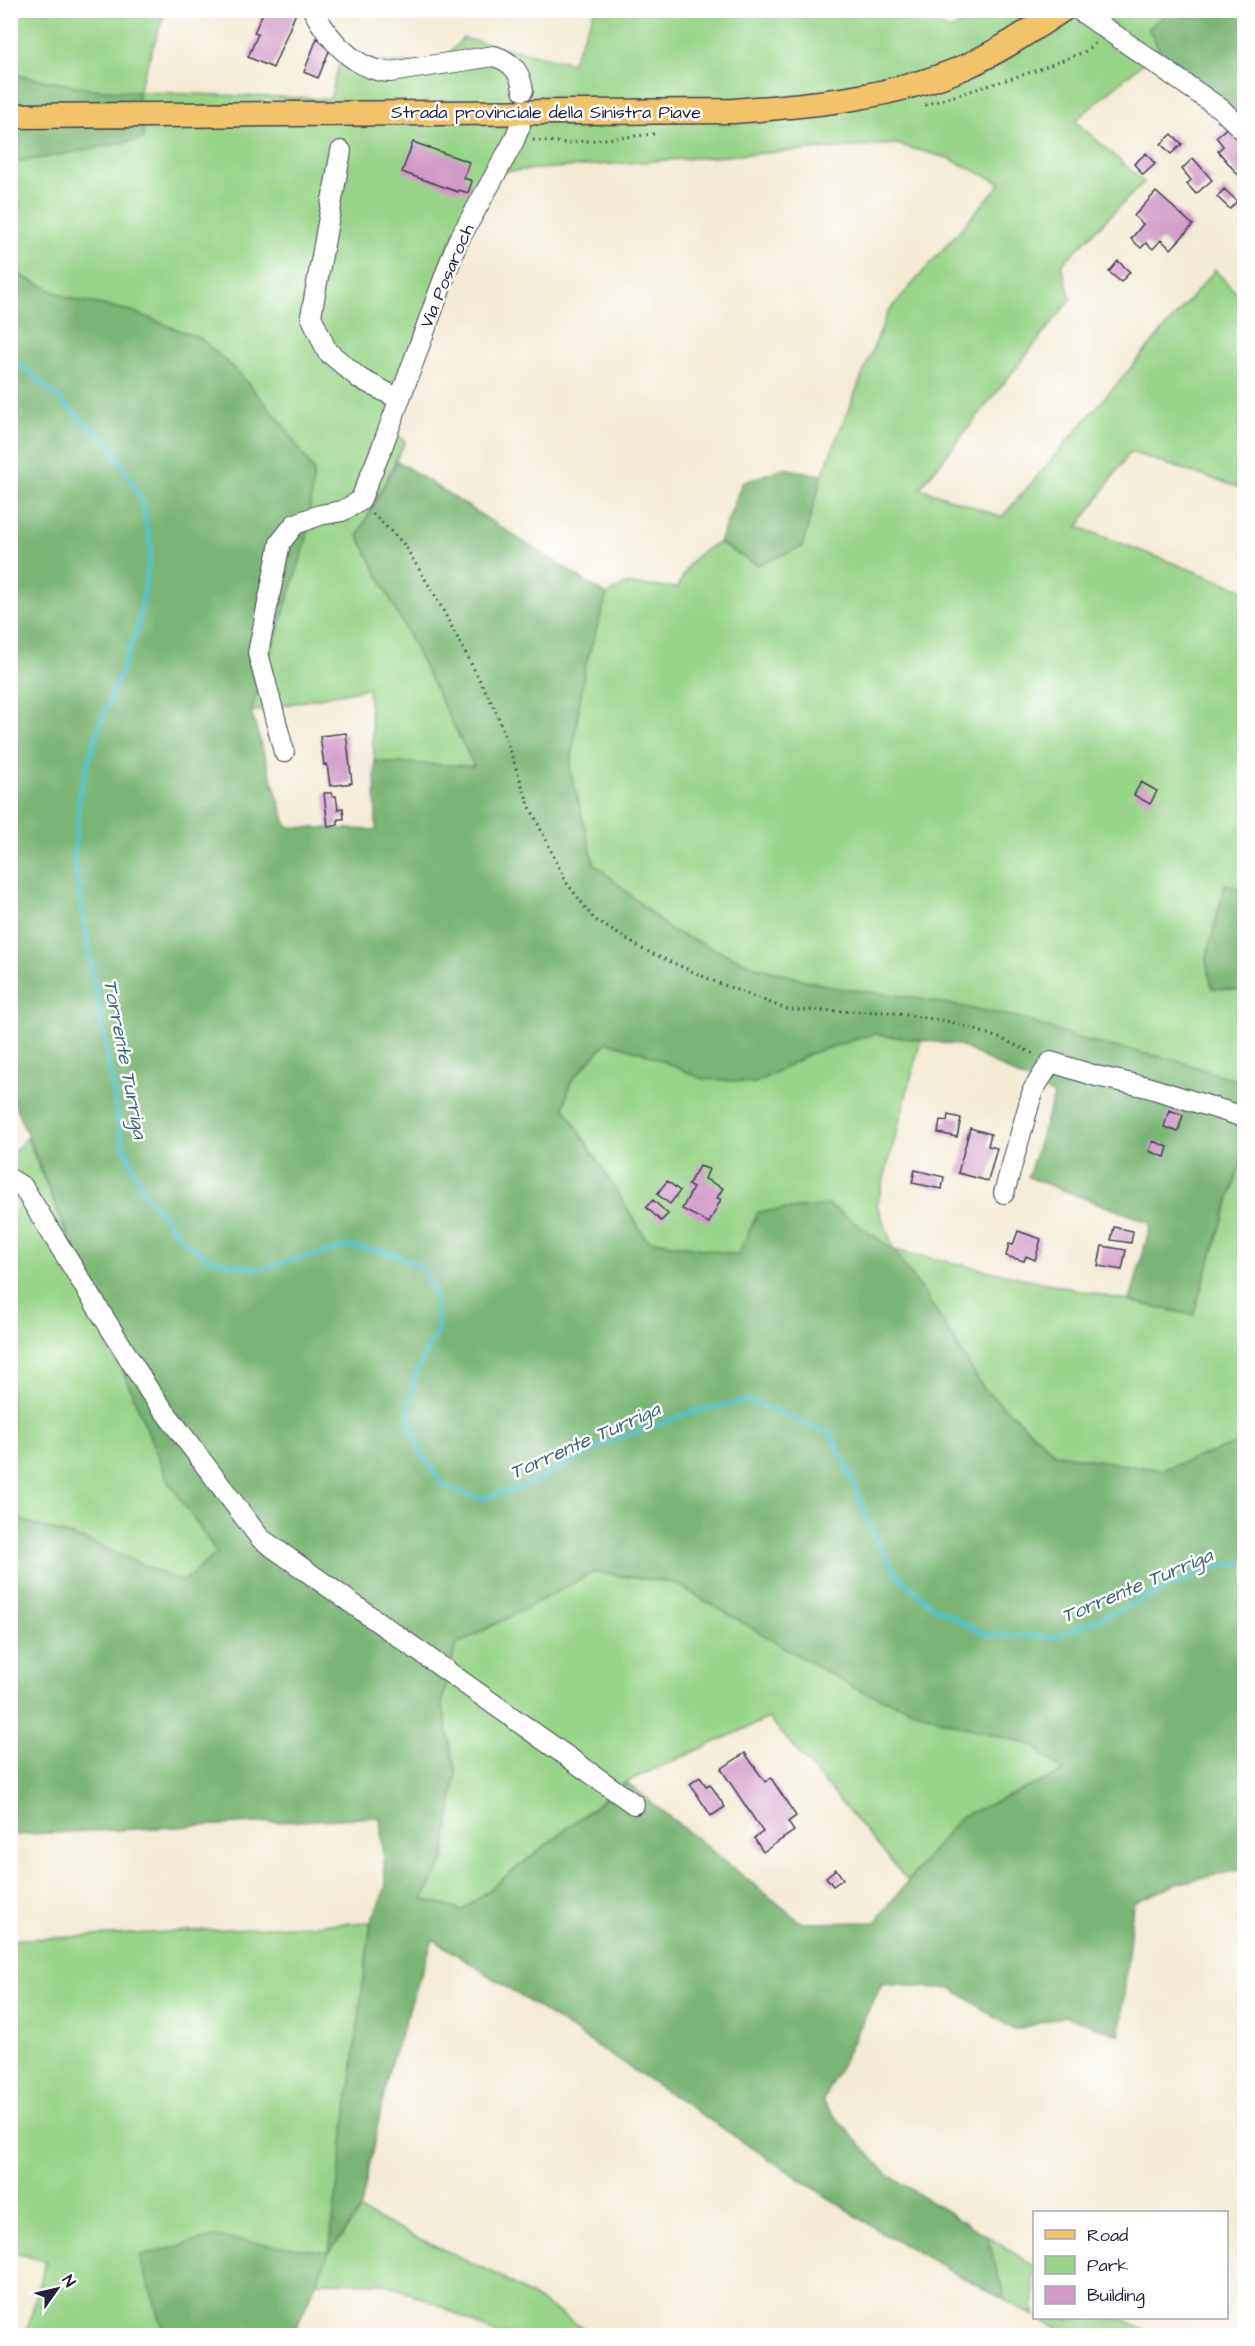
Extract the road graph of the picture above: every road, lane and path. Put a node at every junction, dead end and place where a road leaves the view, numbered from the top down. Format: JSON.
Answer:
{"nodes":[{"id":1,"x":313,"y":10,"type":"edge"},
{"id":2,"x":1066,"y":12,"type":"edge"},
{"id":3,"x":523,"y":90,"type":"dead end"},
{"id":4,"x":10,"y":116,"type":"edge"},
{"id":5,"x":520,"y":126,"type":"dead end"},
{"id":6,"x":1245,"y":131,"type":"edge"},
{"id":7,"x":341,"y":151,"type":"dead end"},
{"id":8,"x":399,"y":399,"type":"junction"},
{"id":9,"x":360,"y":501,"type":"junction"},
{"id":10,"x":284,"y":752,"type":"dead end"},
{"id":11,"x":1051,"y":1062,"type":"junction"},
{"id":12,"x":1245,"y":1117,"type":"edge"},
{"id":13,"x":10,"y":1179,"type":"edge"},
{"id":14,"x":1004,"y":1193,"type":"dead end"},
{"id":15,"x":634,"y":1804,"type":"dead end"}],
"edges":[{"from":1,"to":3,"type":"street"},
{"from":2,"to":4,"type":"main road","name":"Strada provinciale della Sinistra Piave"},
{"from":2,"to":6,"type":"street"},
{"from":5,"to":8,"type":"street","name":"Via Posaroch"},
{"from":7,"to":8,"type":"street"},
{"from":8,"to":9,"type":"street","name":"Via Posaroch"},
{"from":9,"to":10,"type":"street"},
{"from":9,"to":11,"type":"path"},
{"from":11,"to":12,"type":"street"},
{"from":11,"to":14,"type":"street"},
{"from":13,"to":15,"type":"street"}]}
